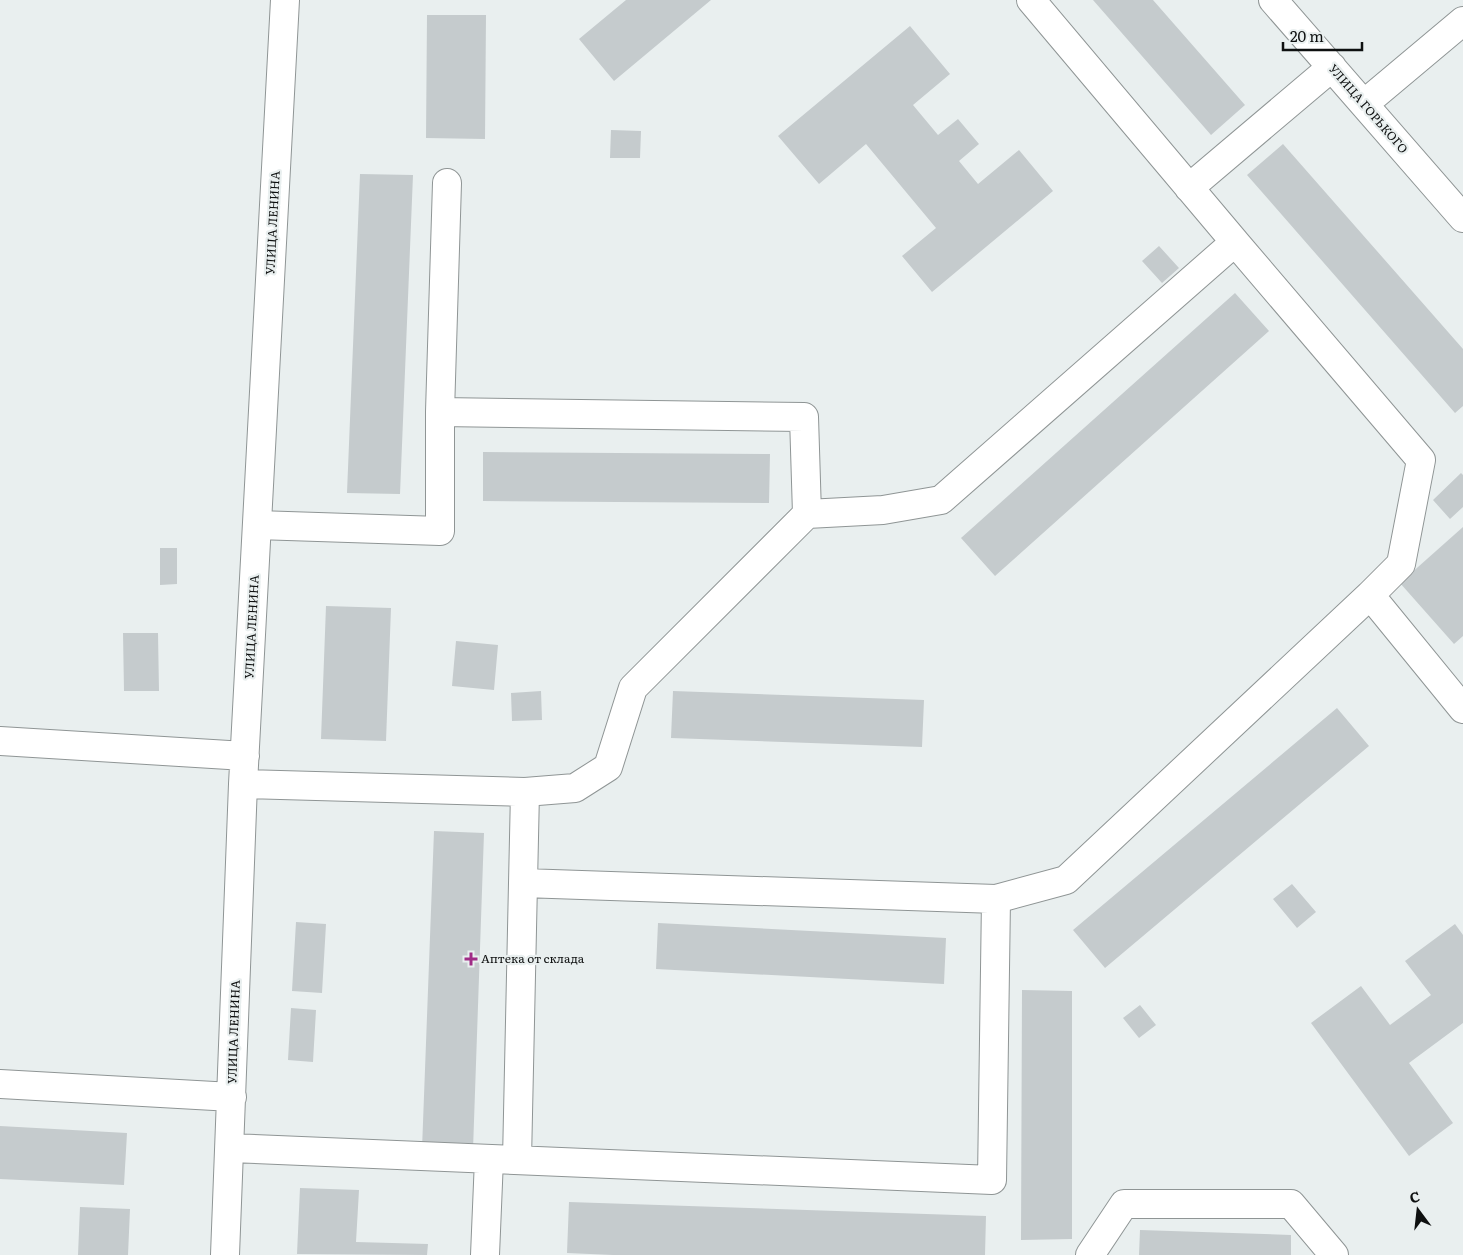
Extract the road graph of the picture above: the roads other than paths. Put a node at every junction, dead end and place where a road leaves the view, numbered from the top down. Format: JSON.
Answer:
{"nodes":[{"id":1,"x":285,"y":0,"type":"edge"},
{"id":2,"x":1031,"y":0,"type":"edge"},
{"id":3,"x":1273,"y":0,"type":"edge"},
{"id":4,"x":1463,"y":21,"type":"edge"},
{"id":5,"x":1332,"y":67,"type":"junction"},
{"id":6,"x":1364,"y":104,"type":"junction"},
{"id":7,"x":447,"y":183,"type":"dead end"},
{"id":8,"x":1189,"y":188,"type":"junction"},
{"id":9,"x":1463,"y":218,"type":"edge"},
{"id":10,"x":1235,"y":242,"type":"junction"},
{"id":11,"x":440,"y":412,"type":"junction"},
{"id":12,"x":807,"y":514,"type":"junction"},
{"id":13,"x":257,"y":525,"type":"junction"},
{"id":14,"x":1370,"y":595,"type":"junction"},
{"id":15,"x":1463,"y":709,"type":"edge"},
{"id":16,"x":0,"y":741,"type":"edge"},
{"id":17,"x":245,"y":756,"type":"junction"},
{"id":18,"x":243,"y":784,"type":"junction"},
{"id":19,"x":525,"y":792,"type":"junction"},
{"id":20,"x":523,"y":883,"type":"junction"},
{"id":21,"x":996,"y":899,"type":"junction"},
{"id":22,"x":0,"y":1084,"type":"edge"},
{"id":23,"x":232,"y":1097,"type":"junction"},
{"id":24,"x":230,"y":1148,"type":"junction"},
{"id":25,"x":489,"y":1159,"type":"junction"},
{"id":26,"x":516,"y":1160,"type":"junction"},
{"id":27,"x":226,"y":1255,"type":"edge"},
{"id":28,"x":485,"y":1255,"type":"edge"},
{"id":29,"x":1090,"y":1255,"type":"edge"},
{"id":30,"x":1334,"y":1255,"type":"edge"}],
"edges":[{"from":1,"to":13,"type":"street","name":"УЛИЦА ЛЕНИНА"},
{"from":2,"to":8,"type":"street"},
{"from":3,"to":5,"type":"street","name":"УЛИЦА ГОРЬКОГО"},
{"from":4,"to":6,"type":"street"},
{"from":5,"to":6,"type":"street","name":"УЛИЦА ГОРЬКОГО"},
{"from":5,"to":8,"type":"street"},
{"from":6,"to":9,"type":"street","name":"УЛИЦА ГОРЬКОГО"},
{"from":7,"to":11,"type":"street"},
{"from":8,"to":10,"type":"street"},
{"from":10,"to":12,"type":"street"},
{"from":10,"to":14,"type":"street"},
{"from":11,"to":12,"type":"street"},
{"from":11,"to":13,"type":"street"},
{"from":12,"to":19,"type":"street"},
{"from":13,"to":17,"type":"street","name":"УЛИЦА ЛЕНИНА"},
{"from":14,"to":15,"type":"street"},
{"from":14,"to":21,"type":"street"},
{"from":16,"to":17,"type":"street"},
{"from":17,"to":18,"type":"street","name":"УЛИЦА ЛЕНИНА"},
{"from":18,"to":19,"type":"street"},
{"from":18,"to":23,"type":"street","name":"УЛИЦА ЛЕНИНА"},
{"from":19,"to":20,"type":"street"},
{"from":20,"to":21,"type":"street"},
{"from":20,"to":26,"type":"street"},
{"from":21,"to":26,"type":"street"},
{"from":22,"to":23,"type":"street"},
{"from":23,"to":24,"type":"street","name":"УЛИЦА ЛЕНИНА"},
{"from":24,"to":25,"type":"street"},
{"from":24,"to":27,"type":"street","name":"УЛИЦА ЛЕНИНА"},
{"from":25,"to":26,"type":"street"},
{"from":25,"to":28,"type":"street"},
{"from":29,"to":30,"type":"street"}]}
